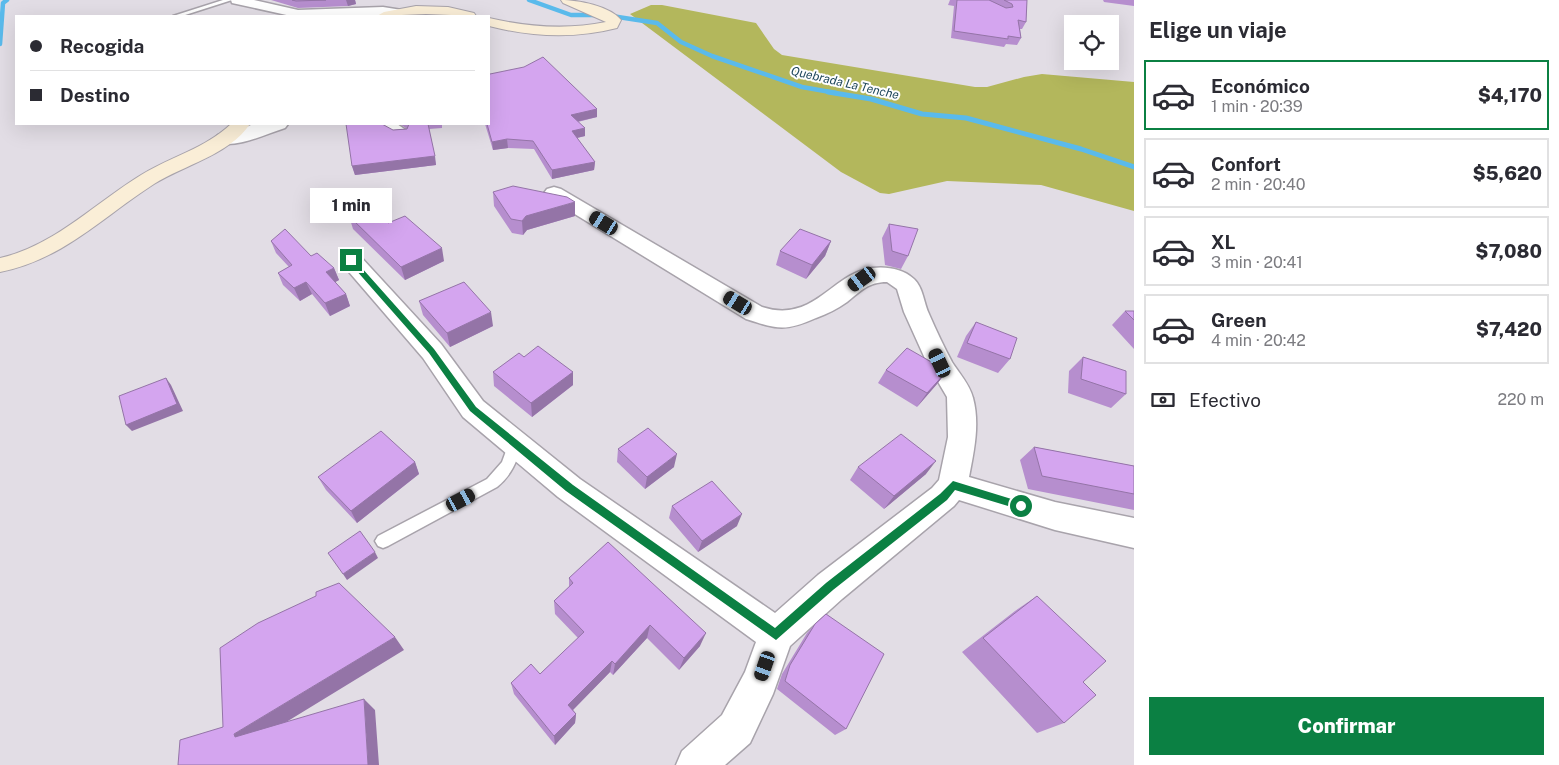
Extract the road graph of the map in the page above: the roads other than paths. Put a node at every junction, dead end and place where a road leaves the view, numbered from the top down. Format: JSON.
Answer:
{"nodes":[{"id":1,"x":229,"y":0,"type":"edge"},
{"id":2,"x":238,"y":0,"type":"edge"},
{"id":3,"x":568,"y":0,"type":"edge"},
{"id":4,"x":179,"y":15,"type":"edge"},
{"id":5,"x":391,"y":15,"type":"edge"},
{"id":6,"x":465,"y":15,"type":"edge"},
{"id":7,"x":490,"y":22,"type":"edge"},
{"id":8,"x":240,"y":125,"type":"edge"},
{"id":9,"x":257,"y":125,"type":"edge"},
{"id":10,"x":276,"y":125,"type":"edge"},
{"id":11,"x":387,"y":125,"type":"edge"},
{"id":12,"x":401,"y":132,"type":"edge"},
{"id":13,"x":224,"y":139,"type":"junction"},
{"id":14,"x":554,"y":193,"type":"edge"},
{"id":15,"x":351,"y":260,"type":"dead end"},
{"id":16,"x":0,"y":265,"type":"edge"},
{"id":17,"x":515,"y":444,"type":"junction"},
{"id":18,"x":953,"y":486,"type":"junction"},
{"id":19,"x":1134,"y":533,"type":"edge"},
{"id":20,"x":383,"y":541,"type":"dead end"},
{"id":21,"x":776,"y":635,"type":"junction"},
{"id":22,"x":696,"y":765,"type":"edge"}],
"edges":[{"from":1,"to":4,"type":"lane"},
{"from":2,"to":5,"type":"street"},
{"from":3,"to":7,"type":"street"},
{"from":5,"to":6,"type":"street"},
{"from":8,"to":13,"type":"street"},
{"from":9,"to":13,"type":"lane"},
{"from":10,"to":13,"type":"street"},
{"from":11,"to":12,"type":"street"},
{"from":13,"to":16,"type":"street"},
{"from":14,"to":18,"type":"street"},
{"from":15,"to":17,"type":"street"},
{"from":17,"to":20,"type":"lane"},
{"from":17,"to":21,"type":"street"},
{"from":18,"to":19,"type":"street"},
{"from":18,"to":21,"type":"street"},
{"from":21,"to":22,"type":"street"}]}
